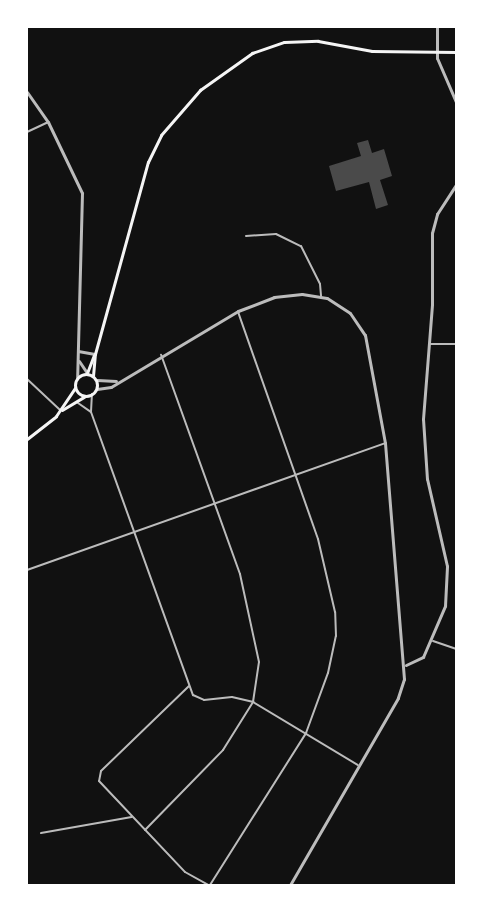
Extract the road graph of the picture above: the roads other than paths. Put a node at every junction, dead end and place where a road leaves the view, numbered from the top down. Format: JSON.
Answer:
{"nodes":[{"id":1,"x":437,"y":27,"type":"edge"},
{"id":2,"x":436,"y":51,"type":"junction"},
{"id":3,"x":456,"y":52,"type":"edge"},
{"id":4,"x":27,"y":92,"type":"edge"},
{"id":5,"x":456,"y":102,"type":"edge"},
{"id":6,"x":48,"y":122,"type":"junction"},
{"id":7,"x":27,"y":132,"type":"edge"},
{"id":8,"x":456,"y":185,"type":"edge"},
{"id":9,"x":246,"y":236,"type":"dead end"},
{"id":10,"x":321,"y":296,"type":"junction"},
{"id":11,"x":238,"y":311,"type":"junction"},
{"id":12,"x":429,"y":344,"type":"junction"},
{"id":13,"x":456,"y":344,"type":"edge"},
{"id":14,"x":78,"y":351,"type":"junction"},
{"id":15,"x":95,"y":354,"type":"junction"},
{"id":16,"x":161,"y":355,"type":"junction"},
{"id":17,"x":78,"y":359,"type":"junction"},
{"id":18,"x":87,"y":373,"type":"junction"},
{"id":19,"x":93,"y":376,"type":"junction"},
{"id":20,"x":77,"y":378,"type":"junction"},
{"id":21,"x":27,"y":379,"type":"edge"},
{"id":22,"x":97,"y":380,"type":"junction"},
{"id":23,"x":118,"y":381,"type":"junction"},
{"id":24,"x":75,"y":388,"type":"junction"},
{"id":25,"x":97,"y":389,"type":"junction"},
{"id":26,"x":92,"y":394,"type":"junction"},
{"id":27,"x":85,"y":396,"type":"junction"},
{"id":28,"x":78,"y":403,"type":"junction"},
{"id":29,"x":60,"y":410,"type":"junction"},
{"id":30,"x":91,"y":412,"type":"junction"},
{"id":31,"x":27,"y":439,"type":"edge"},
{"id":32,"x":385,"y":443,"type":"junction"},
{"id":33,"x":294,"y":475,"type":"junction"},
{"id":34,"x":215,"y":503,"type":"junction"},
{"id":35,"x":134,"y":532,"type":"junction"},
{"id":36,"x":27,"y":570,"type":"edge"},
{"id":37,"x":433,"y":641,"type":"junction"},
{"id":38,"x":456,"y":649,"type":"edge"},
{"id":39,"x":406,"y":665,"type":"junction"},
{"id":40,"x":189,"y":686,"type":"junction"},
{"id":41,"x":253,"y":702,"type":"junction"},
{"id":42,"x":306,"y":734,"type":"junction"},
{"id":43,"x":358,"y":765,"type":"junction"},
{"id":44,"x":132,"y":817,"type":"junction"},
{"id":45,"x":145,"y":831,"type":"junction"},
{"id":46,"x":40,"y":833,"type":"dead end"},
{"id":47,"x":209,"y":885,"type":"edge"},
{"id":48,"x":290,"y":885,"type":"edge"}],
"edges":[{"from":1,"to":2,"type":"street"},
{"from":2,"to":3,"type":"main road"},
{"from":2,"to":5,"type":"street"},
{"from":2,"to":15,"type":"main road"},
{"from":4,"to":6,"type":"street"},
{"from":6,"to":7,"type":"street"},
{"from":6,"to":14,"type":"street"},
{"from":8,"to":12,"type":"street"},
{"from":9,"to":10,"type":"street"},
{"from":10,"to":11,"type":"street"},
{"from":10,"to":32,"type":"street"},
{"from":11,"to":16,"type":"street"},
{"from":11,"to":33,"type":"street"},
{"from":12,"to":13,"type":"street"},
{"from":12,"to":37,"type":"street"},
{"from":14,"to":15,"type":"street"},
{"from":14,"to":17,"type":"street"},
{"from":15,"to":18,"type":"main road"},
{"from":15,"to":19,"type":"main road"},
{"from":16,"to":23,"type":"street"},
{"from":16,"to":34,"type":"street"},
{"from":17,"to":18,"type":"street"},
{"from":17,"to":20,"type":"street"},
{"from":18,"to":19,"type":"main road"},
{"from":18,"to":20,"type":"main road"},
{"from":19,"to":22,"type":"main road"},
{"from":20,"to":24,"type":"main road"},
{"from":21,"to":29,"type":"street"},
{"from":22,"to":23,"type":"street"},
{"from":22,"to":25,"type":"main road"},
{"from":23,"to":25,"type":"street"},
{"from":24,"to":27,"type":"main road"},
{"from":24,"to":29,"type":"main road"},
{"from":25,"to":26,"type":"main road"},
{"from":26,"to":27,"type":"main road"},
{"from":26,"to":30,"type":"street"},
{"from":27,"to":28,"type":"main road"},
{"from":28,"to":29,"type":"main road"},
{"from":28,"to":30,"type":"street"},
{"from":29,"to":31,"type":"main road"},
{"from":30,"to":35,"type":"street"},
{"from":32,"to":33,"type":"street"},
{"from":32,"to":39,"type":"street"},
{"from":33,"to":34,"type":"street"},
{"from":33,"to":42,"type":"street"},
{"from":34,"to":35,"type":"street"},
{"from":34,"to":41,"type":"street"},
{"from":35,"to":36,"type":"street"},
{"from":35,"to":40,"type":"street"},
{"from":37,"to":38,"type":"street"},
{"from":37,"to":39,"type":"street"},
{"from":39,"to":43,"type":"street"},
{"from":40,"to":41,"type":"street"},
{"from":40,"to":44,"type":"street"},
{"from":41,"to":42,"type":"street"},
{"from":41,"to":45,"type":"street"},
{"from":42,"to":43,"type":"street"},
{"from":42,"to":47,"type":"street"},
{"from":43,"to":48,"type":"street"},
{"from":44,"to":45,"type":"street"},
{"from":44,"to":46,"type":"street"},
{"from":45,"to":47,"type":"street"}]}
